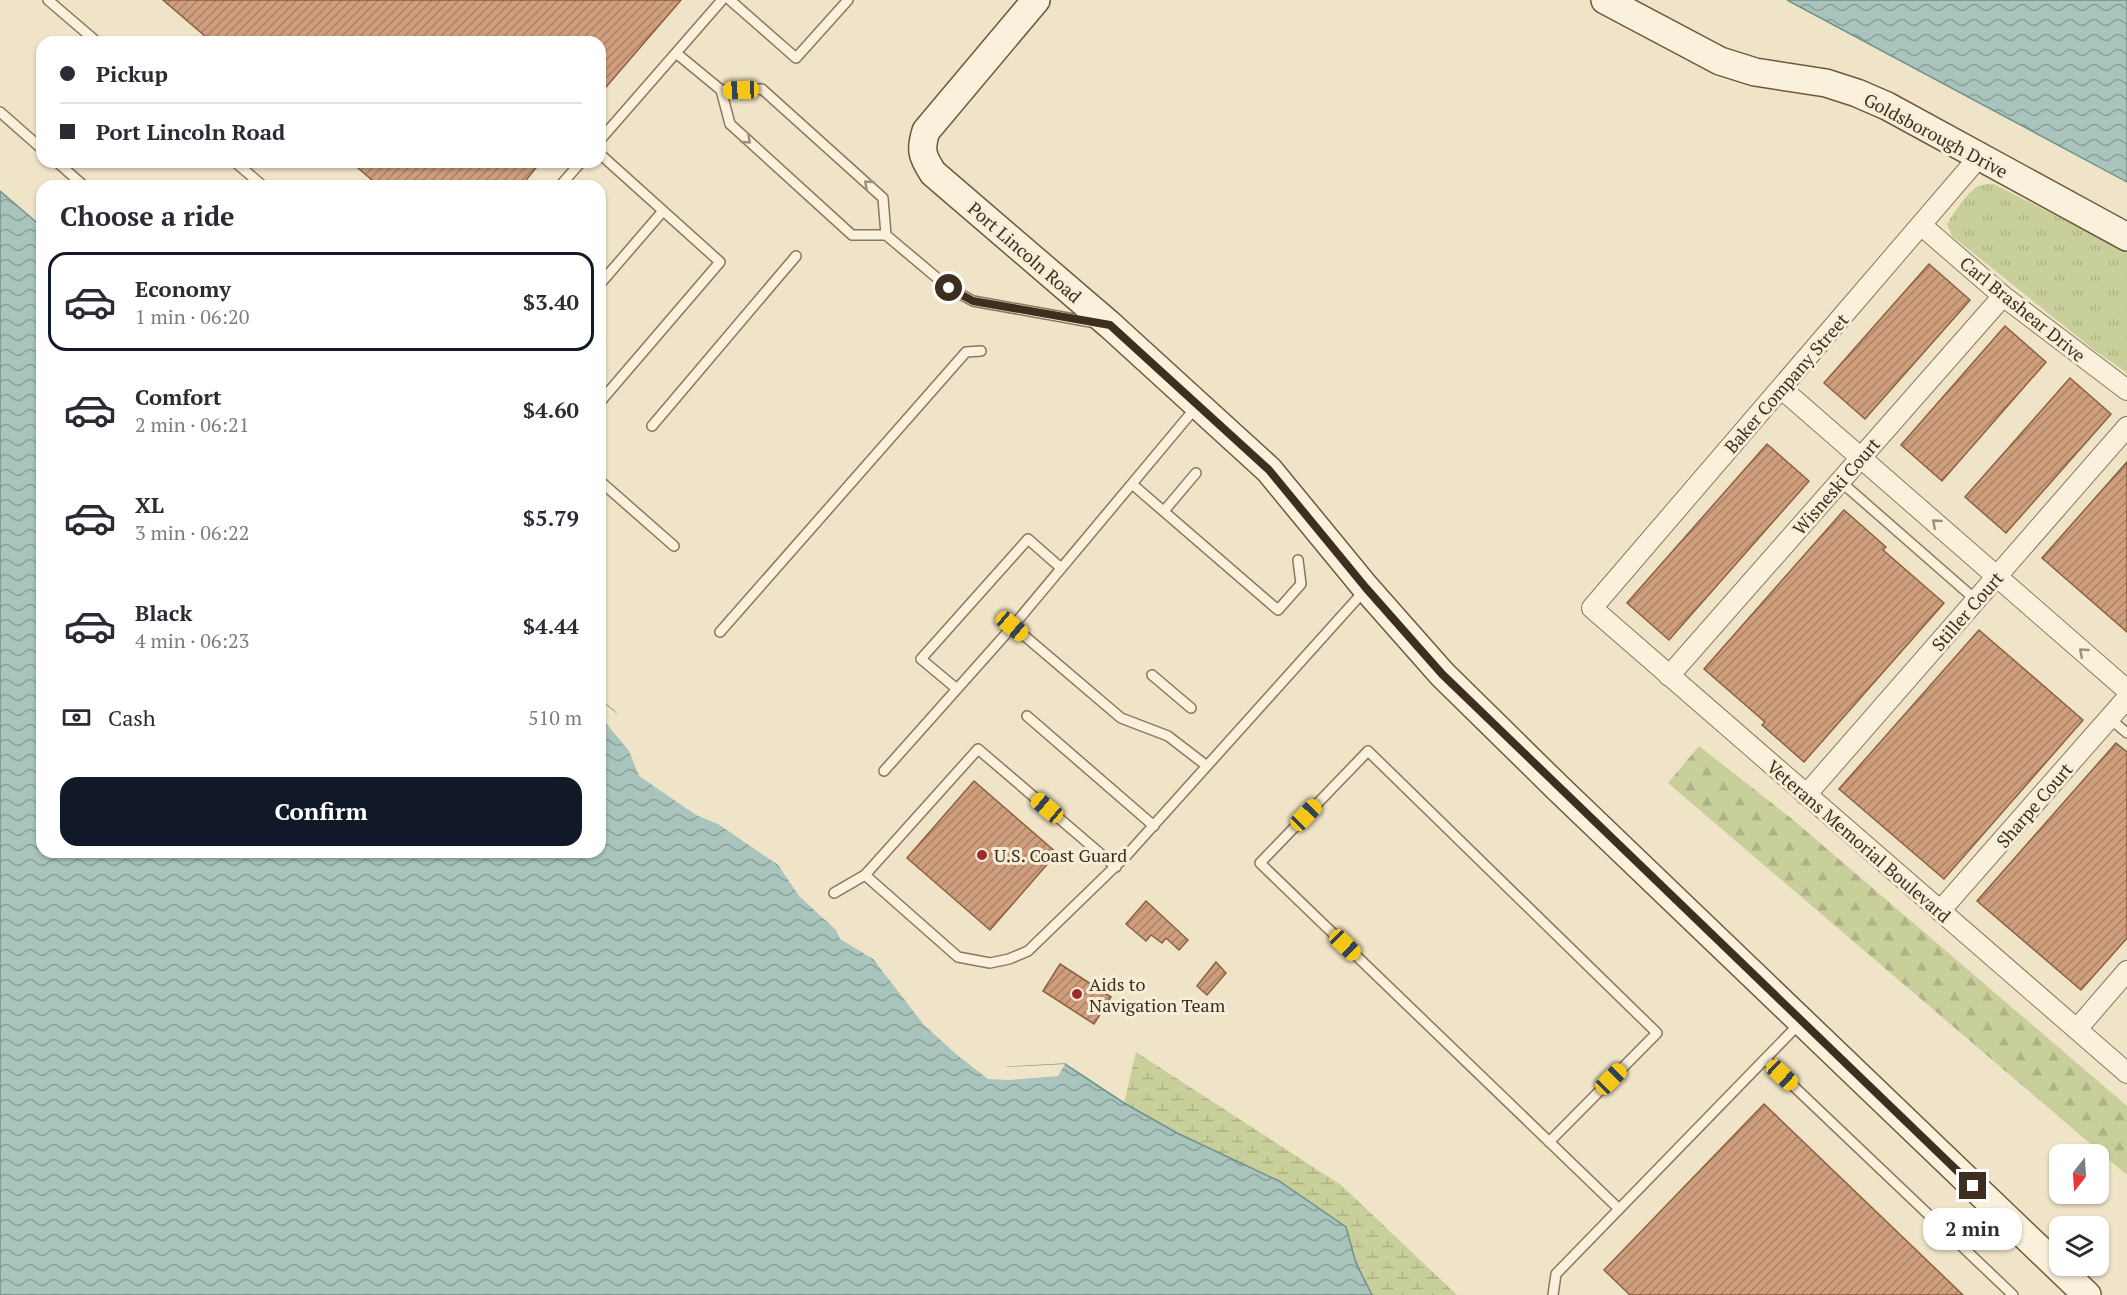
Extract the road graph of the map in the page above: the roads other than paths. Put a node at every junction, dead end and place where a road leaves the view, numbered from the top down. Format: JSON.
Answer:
{"nodes":[{"id":1,"x":48,"y":0,"type":"edge"},
{"id":2,"x":722,"y":0,"type":"edge"},
{"id":3,"x":730,"y":0,"type":"edge"},
{"id":4,"x":848,"y":0,"type":"edge"},
{"id":5,"x":1036,"y":0,"type":"edge"},
{"id":6,"x":1605,"y":0,"type":"edge"},
{"id":7,"x":90,"y":36,"type":"edge"},
{"id":8,"x":676,"y":53,"type":"junction"},
{"id":9,"x":721,"y":90,"type":"junction"},
{"id":10,"x":0,"y":112,"type":"edge"},
{"id":11,"x":606,"y":133,"type":"edge"},
{"id":12,"x":36,"y":144,"type":"edge"},
{"id":13,"x":1979,"y":156,"type":"junction"},
{"id":14,"x":606,"y":159,"type":"edge"},
{"id":15,"x":64,"y":168,"type":"edge"},
{"id":16,"x":242,"y":168,"type":"edge"},
{"id":17,"x":576,"y":168,"type":"edge"},
{"id":18,"x":77,"y":180,"type":"edge"},
{"id":19,"x":256,"y":180,"type":"edge"},
{"id":20,"x":565,"y":180,"type":"edge"},
{"id":21,"x":663,"y":211,"type":"junction"},
{"id":22,"x":1921,"y":225,"type":"junction"},
{"id":23,"x":886,"y":235,"type":"junction"},
{"id":24,"x":2127,"y":237,"type":"edge"},
{"id":25,"x":796,"y":256,"type":"dead end"},
{"id":26,"x":606,"y":277,"type":"edge"},
{"id":27,"x":2003,"y":296,"type":"junction"},
{"id":28,"x":1110,"y":325,"type":"junction"},
{"id":29,"x":981,"y":351,"type":"dead end"},
{"id":30,"x":1782,"y":389,"type":"junction"},
{"id":31,"x":2127,"y":390,"type":"edge"},
{"id":32,"x":606,"y":395,"type":"edge"},
{"id":33,"x":1199,"y":404,"type":"junction"},
{"id":34,"x":652,"y":426,"type":"dead end"},
{"id":35,"x":2127,"y":427,"type":"edge"},
{"id":36,"x":1861,"y":458,"type":"junction"},
{"id":37,"x":1197,"y":473,"type":"dead end"},
{"id":38,"x":1840,"y":482,"type":"junction"},
{"id":39,"x":1132,"y":484,"type":"junction"},
{"id":40,"x":606,"y":486,"type":"edge"},
{"id":41,"x":1164,"y":511,"type":"junction"},
{"id":42,"x":674,"y":546,"type":"dead end"},
{"id":43,"x":1298,"y":560,"type":"dead end"},
{"id":44,"x":1061,"y":568,"type":"junction"},
{"id":45,"x":1996,"y":576,"type":"junction"},
{"id":46,"x":1366,"y":588,"type":"junction"},
{"id":47,"x":1976,"y":600,"type":"junction"},
{"id":48,"x":1592,"y":608,"type":"joint"},
{"id":49,"x":1012,"y":626,"type":"junction"},
{"id":50,"x":720,"y":632,"type":"dead end"},
{"id":51,"x":1152,"y":675,"type":"dead end"},
{"id":52,"x":1669,"y":676,"type":"junction"},
{"id":53,"x":957,"y":689,"type":"junction"},
{"id":54,"x":2127,"y":690,"type":"edge"},
{"id":55,"x":2127,"y":698,"type":"edge"},
{"id":56,"x":1191,"y":708,"type":"dead end"},
{"id":57,"x":1027,"y":716,"type":"dead end"},
{"id":58,"x":2109,"y":718,"type":"junction"},
{"id":59,"x":2127,"y":733,"type":"edge"},
{"id":60,"x":1207,"y":766,"type":"junction"},
{"id":61,"x":884,"y":771,"type":"dead end"},
{"id":62,"x":1806,"y":795,"type":"junction"},
{"id":63,"x":1154,"y":826,"type":"junction"},
{"id":64,"x":1116,"y":867,"type":"junction"},
{"id":65,"x":865,"y":875,"type":"junction"},
{"id":66,"x":834,"y":893,"type":"dead end"},
{"id":67,"x":1940,"y":911,"type":"junction"},
{"id":68,"x":2127,"y":971,"type":"edge"},
{"id":69,"x":1801,"y":1021,"type":"junction"},
{"id":70,"x":2077,"y":1029,"type":"junction"},
{"id":71,"x":1765,"y":1059,"type":"junction"},
{"id":72,"x":2127,"y":1073,"type":"edge"},
{"id":73,"x":1549,"y":1142,"type":"junction"},
{"id":74,"x":1619,"y":1209,"type":"junction"},
{"id":75,"x":1553,"y":1295,"type":"edge"},
{"id":76,"x":2013,"y":1295,"type":"edge"},
{"id":77,"x":2087,"y":1295,"type":"edge"}],
"edges":[{"from":1,"to":7,"type":"lane"},
{"from":2,"to":8,"type":"lane"},
{"from":3,"to":4,"type":"lane"},
{"from":5,"to":28,"type":"street","name":"Port Lincoln Road"},
{"from":6,"to":13,"type":"street","name":"Goldsborough Drive"},
{"from":8,"to":9,"type":"lane"},
{"from":8,"to":11,"type":"lane"},
{"from":9,"to":23,"type":"lane","one_way":true},
{"from":23,"to":9,"type":"lane","one_way":true},
{"from":10,"to":12,"type":"lane"},
{"from":13,"to":22,"type":"street","name":"Baker Company Street"},
{"from":13,"to":24,"type":"street","name":"Goldsborough Drive"},
{"from":14,"to":21,"type":"lane"},
{"from":15,"to":18,"type":"lane"},
{"from":16,"to":19,"type":"lane"},
{"from":17,"to":20,"type":"lane"},
{"from":21,"to":26,"type":"lane"},
{"from":21,"to":32,"type":"lane"},
{"from":22,"to":27,"type":"street","name":"Carl Brashear Drive"},
{"from":22,"to":30,"type":"street","name":"Baker Company Street"},
{"from":23,"to":28,"type":"lane"},
{"from":25,"to":34,"type":"lane"},
{"from":27,"to":31,"type":"street","name":"Carl Brashear Drive"},
{"from":27,"to":36,"type":"street","name":"Wisneski Court"},
{"from":28,"to":33,"type":"street","name":"Port Lincoln Road"},
{"from":29,"to":50,"type":"lane"},
{"from":30,"to":36,"type":"street"},
{"from":30,"to":48,"type":"street","name":"Baker Company Street"},
{"from":33,"to":39,"type":"lane"},
{"from":33,"to":46,"type":"street","name":"Port Lincoln Road"},
{"from":35,"to":45,"type":"street","name":"Stiller Court"},
{"from":36,"to":38,"type":"street","name":"Wisneski Court"},
{"from":45,"to":36,"type":"street","one_way":true},
{"from":37,"to":41,"type":"lane"},
{"from":38,"to":47,"type":"lane"},
{"from":38,"to":52,"type":"street","name":"Wisneski Court"},
{"from":39,"to":41,"type":"lane"},
{"from":39,"to":44,"type":"lane"},
{"from":40,"to":42,"type":"lane"},
{"from":41,"to":43,"type":"lane"},
{"from":44,"to":49,"type":"lane"},
{"from":44,"to":53,"type":"lane"},
{"from":45,"to":47,"type":"street","name":"Stiller Court"},
{"from":54,"to":45,"type":"street","one_way":true},
{"from":46,"to":60,"type":"lane"},
{"from":46,"to":69,"type":"street","name":"Port Lincoln Road"},
{"from":47,"to":62,"type":"street","name":"Stiller Court"},
{"from":48,"to":52,"type":"street","name":"Veterans Memorial Boulevard"},
{"from":49,"to":53,"type":"lane"},
{"from":49,"to":60,"type":"lane"},
{"from":51,"to":56,"type":"lane"},
{"from":52,"to":62,"type":"street","name":"Veterans Memorial Boulevard"},
{"from":53,"to":61,"type":"lane"},
{"from":55,"to":58,"type":"street","name":"Sharpe Court"},
{"from":57,"to":63,"type":"lane"},
{"from":58,"to":59,"type":"lane"},
{"from":58,"to":67,"type":"street","name":"Sharpe Court"},
{"from":60,"to":63,"type":"lane"},
{"from":62,"to":67,"type":"street","name":"Veterans Memorial Boulevard"},
{"from":63,"to":64,"type":"lane"},
{"from":64,"to":65,"type":"lane"},
{"from":64,"to":65,"type":"lane"},
{"from":65,"to":66,"type":"lane"},
{"from":67,"to":70,"type":"street","name":"Veterans Memorial Boulevard"},
{"from":68,"to":70,"type":"street"},
{"from":69,"to":71,"type":"lane"},
{"from":69,"to":77,"type":"street","name":"Port Lincoln Road"},
{"from":70,"to":72,"type":"street","name":"Veterans Memorial Boulevard"},
{"from":71,"to":74,"type":"lane"},
{"from":71,"to":76,"type":"lane"},
{"from":73,"to":73,"type":"lane"},
{"from":73,"to":74,"type":"lane"},
{"from":74,"to":75,"type":"lane"}]}
